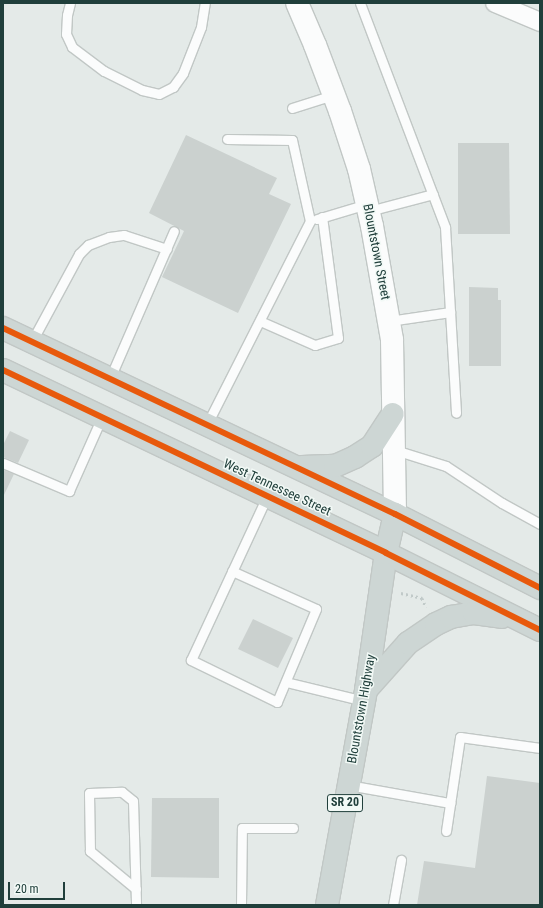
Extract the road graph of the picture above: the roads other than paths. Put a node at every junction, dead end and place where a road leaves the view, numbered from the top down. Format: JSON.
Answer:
{"nodes":[{"id":1,"x":70,"y":3,"type":"edge"},
{"id":2,"x":205,"y":3,"type":"edge"},
{"id":3,"x":296,"y":3,"type":"edge"},
{"id":4,"x":360,"y":3,"type":"edge"},
{"id":5,"x":495,"y":3,"type":"edge"},
{"id":6,"x":540,"y":22,"type":"edge"},
{"id":7,"x":334,"y":95,"type":"junction"},
{"id":8,"x":292,"y":108,"type":"dead end"},
{"id":9,"x":227,"y":138,"type":"dead end"},
{"id":10,"x":433,"y":194,"type":"junction"},
{"id":11,"x":368,"y":207,"type":"junction"},
{"id":12,"x":322,"y":217,"type":"junction"},
{"id":13,"x":310,"y":221,"type":"junction"},
{"id":14,"x":174,"y":231,"type":"dead end"},
{"id":15,"x":167,"y":249,"type":"junction"},
{"id":16,"x":450,"y":312,"type":"junction"},
{"id":17,"x":260,"y":321,"type":"junction"},
{"id":18,"x":389,"y":321,"type":"junction"},
{"id":19,"x":3,"y":328,"type":"edge"},
{"id":20,"x":32,"y":341,"type":"junction"},
{"id":21,"x":3,"y":370,"type":"edge"},
{"id":22,"x":110,"y":378,"type":"junction"},
{"id":23,"x":456,"y":413,"type":"dead end"},
{"id":24,"x":393,"y":414,"type":"junction"},
{"id":25,"x":102,"y":417,"type":"junction"},
{"id":26,"x":207,"y":424,"type":"junction"},
{"id":27,"x":393,"y":450,"type":"junction"},
{"id":28,"x":3,"y":463,"type":"edge"},
{"id":29,"x":296,"y":467,"type":"junction"},
{"id":30,"x":267,"y":496,"type":"junction"},
{"id":31,"x":395,"y":514,"type":"junction"},
{"id":32,"x":540,"y":524,"type":"edge"},
{"id":33,"x":386,"y":553,"type":"junction"},
{"id":34,"x":232,"y":571,"type":"junction"},
{"id":35,"x":540,"y":588,"type":"edge"},
{"id":36,"x":518,"y":619,"type":"junction"},
{"id":37,"x":540,"y":630,"type":"edge"},
{"id":38,"x":286,"y":682,"type":"junction"},
{"id":39,"x":365,"y":696,"type":"junction"},
{"id":40,"x":540,"y":748,"type":"edge"},
{"id":41,"x":348,"y":785,"type":"junction"},
{"id":42,"x":450,"y":803,"type":"junction"},
{"id":43,"x":293,"y":828,"type":"dead end"},
{"id":44,"x":446,"y":831,"type":"dead end"},
{"id":45,"x":401,"y":860,"type":"dead end"},
{"id":46,"x":136,"y":889,"type":"junction"},
{"id":47,"x":136,"y":905,"type":"edge"},
{"id":48,"x":241,"y":905,"type":"edge"},
{"id":49,"x":327,"y":905,"type":"edge"},
{"id":50,"x":393,"y":905,"type":"edge"}],
"edges":[{"from":1,"to":2,"type":"lane"},
{"from":3,"to":7,"type":"main road","name":"Blountstown Street"},
{"from":4,"to":10,"type":"lane"},
{"from":5,"to":6,"type":"street"},
{"from":7,"to":8,"type":"lane"},
{"from":7,"to":11,"type":"main road","name":"Blountstown Street"},
{"from":9,"to":13,"type":"lane"},
{"from":10,"to":11,"type":"lane"},
{"from":10,"to":16,"type":"lane"},
{"from":11,"to":12,"type":"lane"},
{"from":11,"to":18,"type":"main road","name":"Blountstown Street"},
{"from":12,"to":13,"type":"lane"},
{"from":12,"to":17,"type":"lane"},
{"from":13,"to":17,"type":"lane"},
{"from":14,"to":15,"type":"lane"},
{"from":15,"to":20,"type":"lane"},
{"from":15,"to":22,"type":"lane"},
{"from":16,"to":18,"type":"lane"},
{"from":16,"to":23,"type":"lane"},
{"from":17,"to":26,"type":"lane"},
{"from":18,"to":24,"type":"main road","name":"Blountstown Street"},
{"from":19,"to":20,"type":"main road","name":"West Tennessee Street"},
{"from":20,"to":22,"type":"main road","name":"West Tennessee Street"},
{"from":21,"to":25,"type":"main road","name":"West Tennessee Street"},
{"from":22,"to":26,"type":"main road","name":"West Tennessee Street"},
{"from":24,"to":27,"type":"main road","name":"Blountstown Street"},
{"from":24,"to":29,"type":"main road"},
{"from":25,"to":28,"type":"lane"},
{"from":25,"to":30,"type":"main road","name":"West Tennessee Street"},
{"from":26,"to":29,"type":"main road","name":"West Tennessee Street"},
{"from":27,"to":31,"type":"main road","name":"Blountstown Street"},
{"from":27,"to":32,"type":"lane"},
{"from":29,"to":31,"type":"main road","name":"West Tennessee Street"},
{"from":30,"to":33,"type":"main road","name":"West Tennessee Street"},
{"from":30,"to":34,"type":"lane"},
{"from":31,"to":33,"type":"main road","name":"Blountstown Highway","number":"SR 20"},
{"from":31,"to":35,"type":"main road","name":"West Tennessee Street"},
{"from":33,"to":36,"type":"main road","name":"West Tennessee Street"},
{"from":33,"to":39,"type":"main road","name":"Blountstown Highway","number":"SR 20"},
{"from":34,"to":38,"type":"lane"},
{"from":34,"to":38,"type":"lane"},
{"from":36,"to":37,"type":"main road","name":"West Tennessee Street"},
{"from":36,"to":39,"type":"main road"},
{"from":38,"to":39,"type":"lane"},
{"from":39,"to":41,"type":"main road","name":"Blountstown Highway","number":"SR 20"},
{"from":40,"to":42,"type":"lane"},
{"from":41,"to":42,"type":"lane"},
{"from":41,"to":49,"type":"main road","name":"Blountstown Highway","number":"SR 20"},
{"from":42,"to":44,"type":"lane"},
{"from":43,"to":48,"type":"lane"},
{"from":45,"to":50,"type":"lane"},
{"from":46,"to":46,"type":"lane"},
{"from":46,"to":47,"type":"lane"}]}
